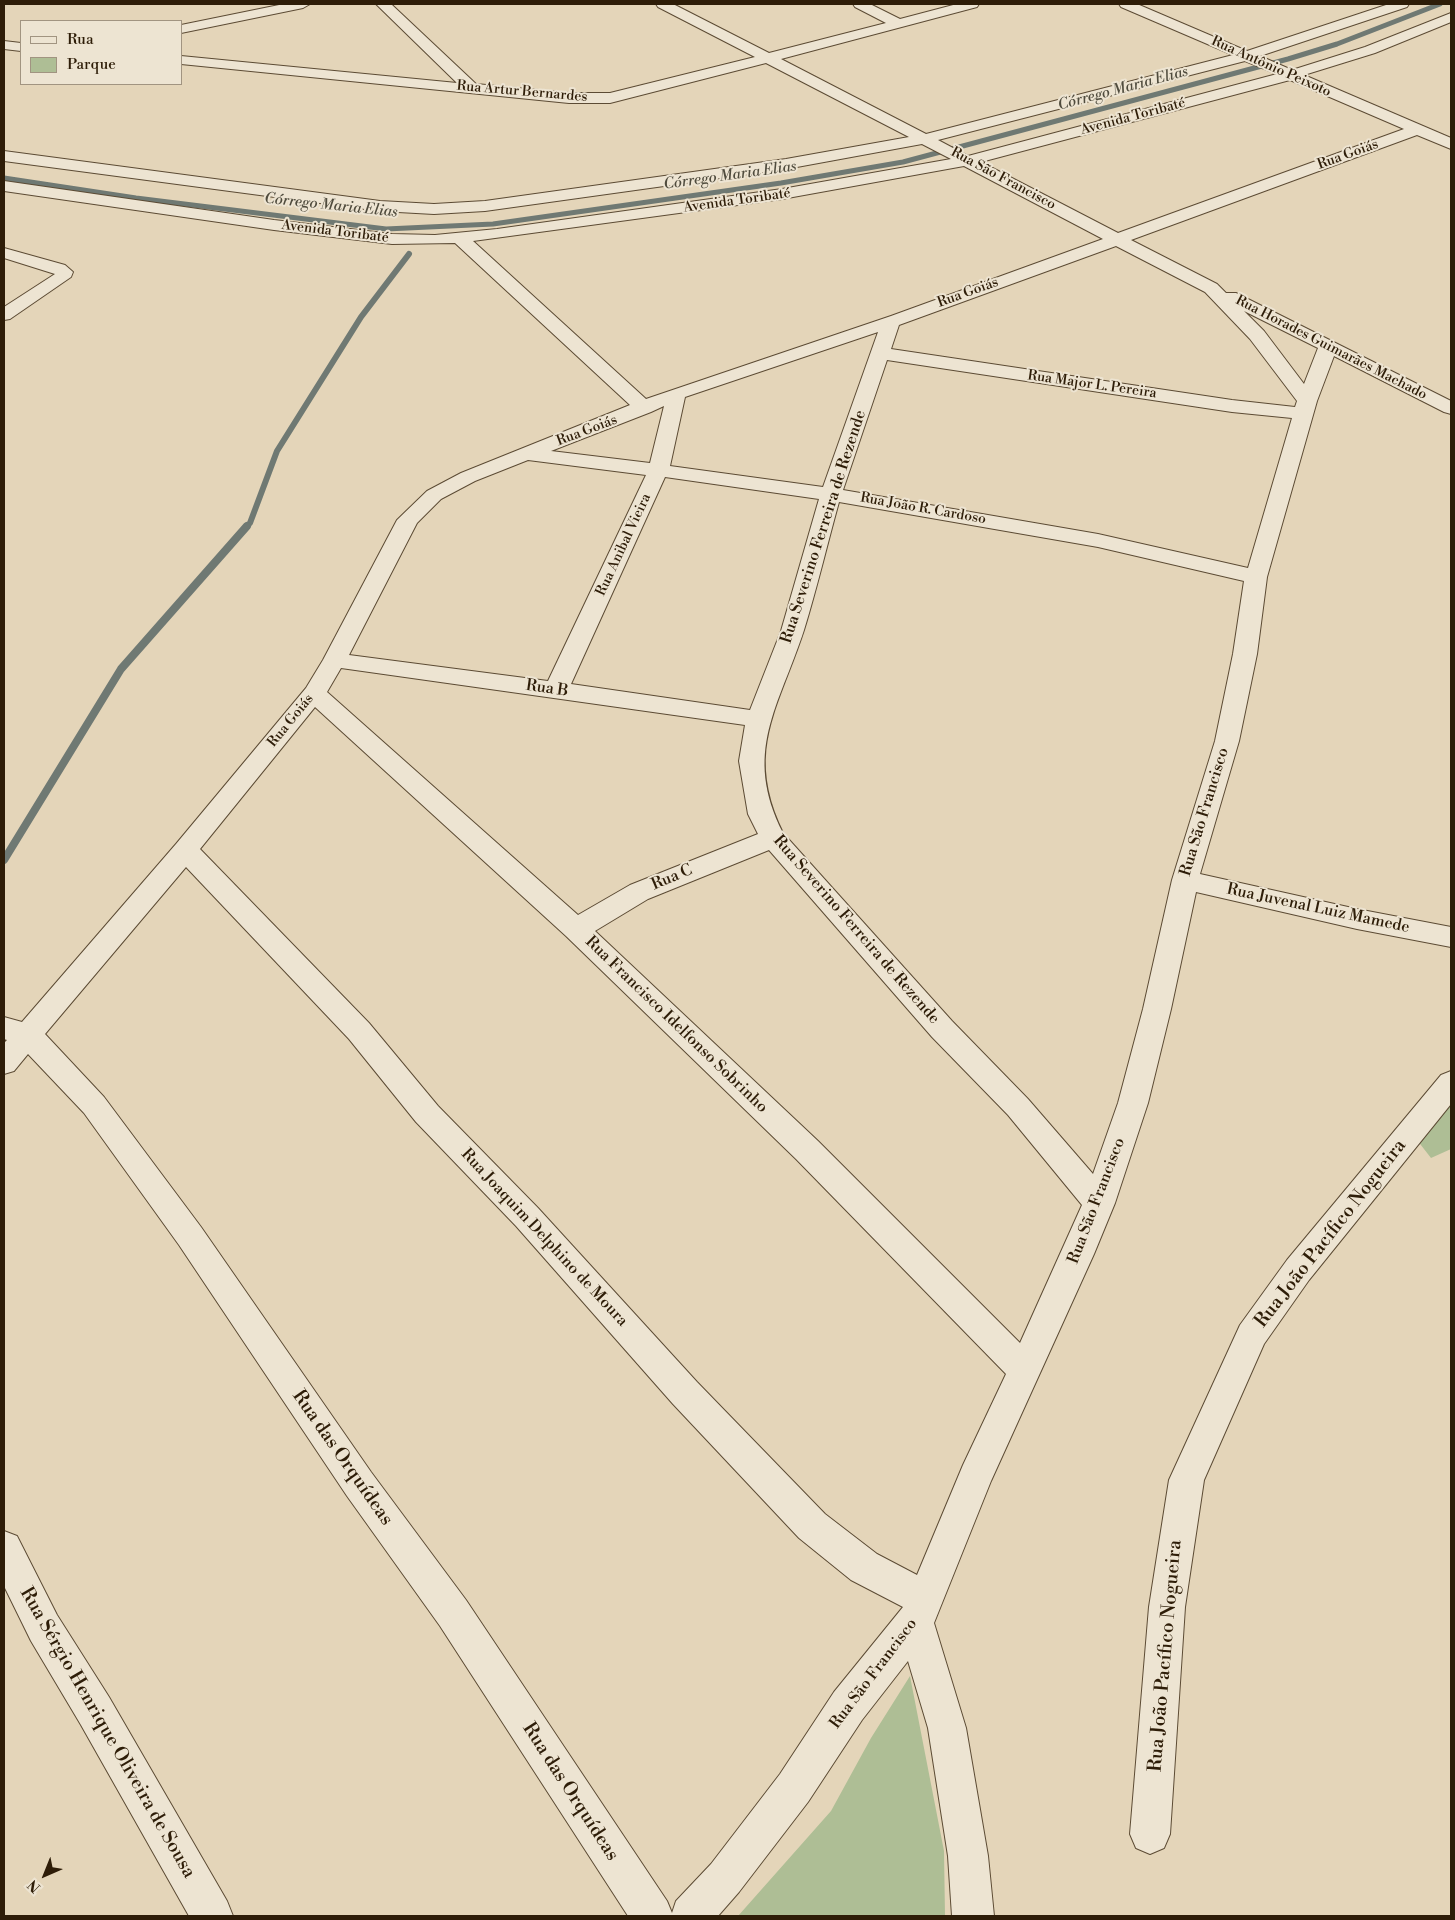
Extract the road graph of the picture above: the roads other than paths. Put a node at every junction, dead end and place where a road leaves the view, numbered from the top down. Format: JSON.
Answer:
{"nodes":[{"id":1,"x":303,"y":4,"type":"edge"},
{"id":2,"x":383,"y":4,"type":"edge"},
{"id":3,"x":663,"y":4,"type":"edge"},
{"id":4,"x":860,"y":4,"type":"edge"},
{"id":5,"x":972,"y":4,"type":"edge"},
{"id":6,"x":1126,"y":4,"type":"edge"},
{"id":7,"x":1402,"y":4,"type":"edge"},
{"id":8,"x":1451,"y":17,"type":"edge"},
{"id":9,"x":900,"y":24,"type":"junction"},
{"id":10,"x":182,"y":29,"type":"edge"},
{"id":11,"x":4,"y":45,"type":"edge"},
{"id":12,"x":20,"y":47,"type":"edge"},
{"id":13,"x":182,"y":58,"type":"edge"},
{"id":14,"x":1251,"y":58,"type":"junction"},
{"id":15,"x":768,"y":59,"type":"junction"},
{"id":16,"x":1287,"y":74,"type":"junction"},
{"id":17,"x":470,"y":87,"type":"junction"},
{"id":18,"x":1416,"y":130,"type":"junction"},
{"id":19,"x":931,"y":141,"type":"junction"},
{"id":20,"x":1451,"y":144,"type":"edge"},
{"id":21,"x":4,"y":156,"type":"edge"},
{"id":22,"x":963,"y":158,"type":"junction"},
{"id":23,"x":4,"y":186,"type":"edge"},
{"id":24,"x":459,"y":238,"type":"junction"},
{"id":25,"x":1117,"y":238,"type":"junction"},
{"id":26,"x":4,"y":253,"type":"edge"},
{"id":27,"x":1211,"y":288,"type":"junction"},
{"id":28,"x":4,"y":315,"type":"edge"},
{"id":29,"x":891,"y":322,"type":"junction"},
{"id":30,"x":1328,"y":347,"type":"junction"},
{"id":31,"x":881,"y":353,"type":"junction"},
{"id":32,"x":676,"y":394,"type":"junction"},
{"id":33,"x":1306,"y":407,"type":"junction"},
{"id":34,"x":644,"y":408,"type":"junction"},
{"id":35,"x":1451,"y":408,"type":"edge"},
{"id":36,"x":526,"y":454,"type":"junction"},
{"id":37,"x":659,"y":469,"type":"junction"},
{"id":38,"x":831,"y":494,"type":"junction"},
{"id":39,"x":1256,"y":576,"type":"junction"},
{"id":40,"x":335,"y":660,"type":"junction"},
{"id":41,"x":556,"y":690,"type":"junction"},
{"id":42,"x":314,"y":693,"type":"junction"},
{"id":43,"x":758,"y":720,"type":"junction"},
{"id":44,"x":773,"y":838,"type":"junction"},
{"id":45,"x":185,"y":850,"type":"junction"},
{"id":46,"x":1185,"y":880,"type":"junction"},
{"id":47,"x":576,"y":929,"type":"junction"},
{"id":48,"x":1451,"y":937,"type":"edge"},
{"id":49,"x":16,"y":1031,"type":"edge"},
{"id":50,"x":4,"y":1063,"type":"edge"},
{"id":51,"x":1451,"y":1083,"type":"edge"},
{"id":52,"x":1099,"y":1203,"type":"junction"},
{"id":53,"x":1025,"y":1371,"type":"junction"},
{"id":54,"x":4,"y":1548,"type":"edge"},
{"id":55,"x":920,"y":1611,"type":"junction"},
{"id":56,"x":1150,"y":1834,"type":"dead end"},
{"id":57,"x":212,"y":1916,"type":"edge"},
{"id":58,"x":652,"y":1916,"type":"edge"},
{"id":59,"x":691,"y":1916,"type":"edge"},
{"id":60,"x":973,"y":1916,"type":"edge"}],
"edges":[{"from":1,"to":10,"type":"street"},
{"from":2,"to":17,"type":"street"},
{"from":3,"to":15,"type":"street","name":"Rua São Francisco"},
{"from":4,"to":9,"type":"street"},
{"from":5,"to":9,"type":"street","name":"Rua Artur Bernardes"},
{"from":6,"to":14,"type":"street","name":"Rua Antônio Peixoto"},
{"from":7,"to":14,"type":"street","name":"Avenida Toribaté"},
{"from":8,"to":16,"type":"street","name":"Avenida Toribaté"},
{"from":9,"to":15,"type":"street","name":"Rua Artur Bernardes"},
{"from":11,"to":12,"type":"street"},
{"from":13,"to":17,"type":"street","name":"Rua Artur Bernardes"},
{"from":14,"to":16,"type":"street","name":"Rua Antônio Peixoto"},
{"from":14,"to":19,"type":"street","name":"Avenida Toribaté"},
{"from":15,"to":17,"type":"street","name":"Rua Artur Bernardes"},
{"from":15,"to":19,"type":"street","name":"Rua São Francisco"},
{"from":16,"to":18,"type":"street","name":"Rua Antônio Peixoto"},
{"from":16,"to":22,"type":"street","name":"Avenida Toribaté"},
{"from":18,"to":20,"type":"street"},
{"from":18,"to":25,"type":"street","name":"Rua Goiás"},
{"from":19,"to":21,"type":"street","name":"Avenida Toribaté"},
{"from":19,"to":22,"type":"street","name":"Rua São Francisco"},
{"from":22,"to":24,"type":"street","name":"Avenida Toribaté"},
{"from":22,"to":25,"type":"street","name":"Rua São Francisco"},
{"from":23,"to":24,"type":"street","name":"Avenida Toribaté"},
{"from":24,"to":34,"type":"street"},
{"from":25,"to":27,"type":"street","name":"Rua São Francisco"},
{"from":25,"to":29,"type":"street","name":"Rua Goiás"},
{"from":26,"to":28,"type":"street"},
{"from":27,"to":30,"type":"street","name":"Rua Horades Guimarães Machado"},
{"from":27,"to":33,"type":"street","name":"Rua São Francisco"},
{"from":29,"to":31,"type":"street","name":"Rua Severino Ferreira de Rezende"},
{"from":29,"to":32,"type":"street","name":"Rua Goiás"},
{"from":30,"to":33,"type":"street","name":"Rua São Francisco"},
{"from":30,"to":35,"type":"street","name":"Rua Horades Guimarães Machado"},
{"from":31,"to":33,"type":"street","name":"Rua Major L. Pereira"},
{"from":31,"to":38,"type":"street","name":"Rua Severino Ferreira de Rezende"},
{"from":32,"to":34,"type":"street","name":"Rua Goiás"},
{"from":32,"to":37,"type":"street","name":"Rua Anibal Vieira"},
{"from":33,"to":39,"type":"street","name":"Rua São Francisco"},
{"from":34,"to":36,"type":"street","name":"Rua Goiás"},
{"from":36,"to":37,"type":"street","name":"Rua João R. Cardoso"},
{"from":36,"to":40,"type":"street","name":"Rua Goiás"},
{"from":37,"to":38,"type":"street","name":"Rua João R. Cardoso"},
{"from":37,"to":41,"type":"street","name":"Rua Anibal Vieira"},
{"from":38,"to":39,"type":"street","name":"Rua João R. Cardoso"},
{"from":38,"to":43,"type":"street","name":"Rua Severino Ferreira de Rezende"},
{"from":39,"to":46,"type":"street","name":"Rua São Francisco"},
{"from":40,"to":41,"type":"street","name":"Rua B"},
{"from":40,"to":42,"type":"street","name":"Rua Goiás"},
{"from":41,"to":43,"type":"street","name":"Rua B"},
{"from":42,"to":45,"type":"street","name":"Rua Goiás"},
{"from":42,"to":47,"type":"street","name":"Rua Francisco Idelfonso Sobrinho"},
{"from":43,"to":44,"type":"street","name":"Rua Severino Ferreira de Rezende"},
{"from":44,"to":47,"type":"street","name":"Rua C"},
{"from":44,"to":52,"type":"street","name":"Rua Severino Ferreira de Rezende"},
{"from":45,"to":49,"type":"street","name":"Rua Goiás"},
{"from":45,"to":55,"type":"street","name":"Rua Joaquim Delphino de Moura"},
{"from":46,"to":48,"type":"street","name":"Rua Juvenal Luiz Mamede"},
{"from":46,"to":52,"type":"street","name":"Rua São Francisco"},
{"from":47,"to":53,"type":"street","name":"Rua Francisco Idelfonso Sobrinho"},
{"from":49,"to":50,"type":"street","name":"Rua Goiás"},
{"from":49,"to":58,"type":"street","name":"Rua das Orquídeas"},
{"from":51,"to":56,"type":"street","name":"Rua João Pacífico Nogueira"},
{"from":52,"to":53,"type":"street","name":"Rua São Francisco"},
{"from":53,"to":55,"type":"street","name":"Rua São Francisco"},
{"from":54,"to":57,"type":"street","name":"Rua Sérgio Henrique Oliveira de Sousa"},
{"from":55,"to":59,"type":"street","name":"Rua São Francisco"},
{"from":55,"to":60,"type":"street"}]}
